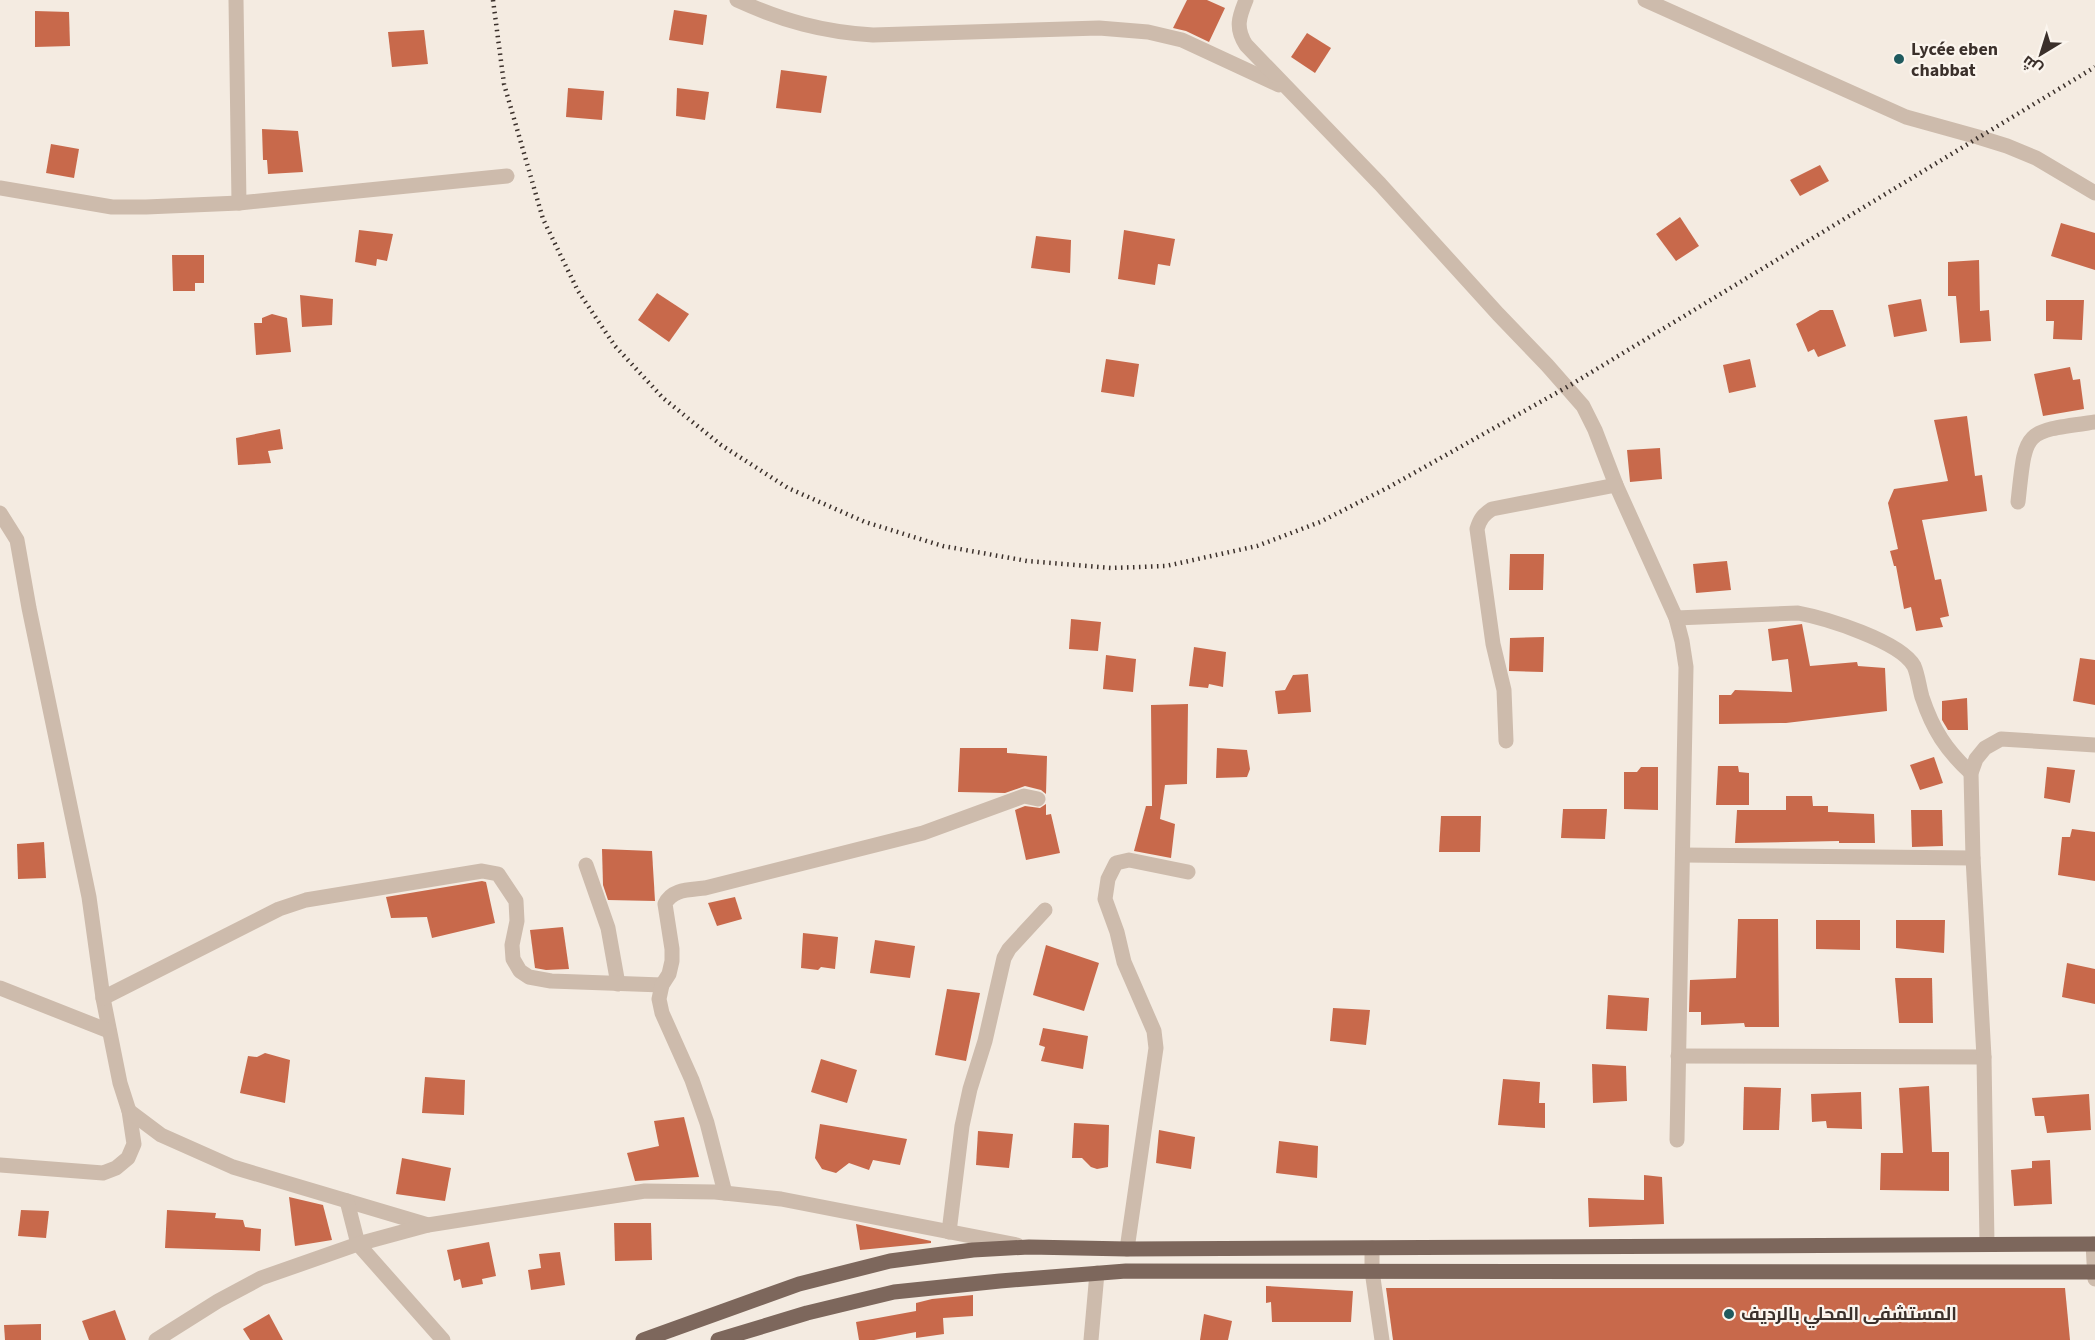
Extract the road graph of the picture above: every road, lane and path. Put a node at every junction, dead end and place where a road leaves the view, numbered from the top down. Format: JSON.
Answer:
{"nodes":[{"id":1,"x":236,"y":0,"type":"edge"},
{"id":2,"x":737,"y":0,"type":"edge"},
{"id":3,"x":1246,"y":0,"type":"edge"},
{"id":4,"x":1645,"y":0,"type":"edge"},
{"id":5,"x":1287,"y":88,"type":"junction"},
{"id":6,"x":507,"y":176,"type":"dead end"},
{"id":7,"x":0,"y":188,"type":"edge"},
{"id":8,"x":2095,"y":194,"type":"edge"},
{"id":9,"x":239,"y":203,"type":"junction"},
{"id":10,"x":2095,"y":422,"type":"edge"},
{"id":11,"x":1616,"y":484,"type":"junction"},
{"id":12,"x":2018,"y":502,"type":"dead end"},
{"id":13,"x":0,"y":513,"type":"edge"},
{"id":14,"x":1676,"y":618,"type":"junction"},
{"id":15,"x":1506,"y":741,"type":"dead end"},
{"id":16,"x":2095,"y":745,"type":"edge"},
{"id":17,"x":1971,"y":773,"type":"junction"},
{"id":18,"x":1038,"y":799,"type":"dead end"},
{"id":19,"x":1683,"y":855,"type":"junction"},
{"id":20,"x":1973,"y":858,"type":"junction"},
{"id":21,"x":586,"y":865,"type":"dead end"},
{"id":22,"x":1188,"y":872,"type":"dead end"},
{"id":23,"x":1045,"y":910,"type":"dead end"},
{"id":24,"x":618,"y":984,"type":"junction"},
{"id":25,"x":662,"y":985,"type":"junction"},
{"id":26,"x":0,"y":988,"type":"edge"},
{"id":27,"x":103,"y":998,"type":"junction"},
{"id":28,"x":109,"y":1031,"type":"junction"},
{"id":29,"x":1678,"y":1056,"type":"junction"},
{"id":30,"x":1984,"y":1057,"type":"junction"},
{"id":31,"x":129,"y":1111,"type":"junction"},
{"id":32,"x":1677,"y":1140,"type":"dead end"},
{"id":33,"x":0,"y":1166,"type":"edge"},
{"id":34,"x":725,"y":1193,"type":"junction"},
{"id":35,"x":347,"y":1201,"type":"junction"},
{"id":36,"x":428,"y":1226,"type":"junction"},
{"id":37,"x":949,"y":1232,"type":"junction"},
{"id":38,"x":1987,"y":1244,"type":"junction"},
{"id":39,"x":2094,"y":1244,"type":"edge"},
{"id":40,"x":358,"y":1245,"type":"junction"},
{"id":41,"x":1029,"y":1247,"type":"junction"},
{"id":42,"x":1372,"y":1248,"type":"junction"},
{"id":43,"x":1127,"y":1249,"type":"junction"},
{"id":44,"x":1372,"y":1271,"type":"junction"},
{"id":45,"x":2095,"y":1272,"type":"edge"},
{"id":46,"x":1097,"y":1273,"type":"junction"},
{"id":47,"x":2095,"y":1279,"type":"edge"},
{"id":48,"x":156,"y":1340,"type":"edge"},
{"id":49,"x":443,"y":1340,"type":"edge"},
{"id":50,"x":643,"y":1340,"type":"edge"},
{"id":51,"x":718,"y":1340,"type":"edge"},
{"id":52,"x":1091,"y":1340,"type":"edge"},
{"id":53,"x":1382,"y":1340,"type":"edge"}],
"edges":[{"from":1,"to":9,"type":"street"},
{"from":2,"to":5,"type":"street"},
{"from":3,"to":5,"type":"street"},
{"from":4,"to":8,"type":"street"},
{"from":5,"to":11,"type":"street"},
{"from":6,"to":9,"type":"street"},
{"from":7,"to":9,"type":"street"},
{"from":10,"to":12,"type":"street"},
{"from":11,"to":14,"type":"street"},
{"from":11,"to":15,"type":"street"},
{"from":13,"to":27,"type":"street"},
{"from":14,"to":17,"type":"street"},
{"from":14,"to":19,"type":"street"},
{"from":16,"to":17,"type":"street"},
{"from":17,"to":20,"type":"street"},
{"from":18,"to":25,"type":"street"},
{"from":19,"to":20,"type":"street"},
{"from":19,"to":29,"type":"street"},
{"from":20,"to":30,"type":"street"},
{"from":21,"to":24,"type":"street"},
{"from":22,"to":43,"type":"street"},
{"from":23,"to":37,"type":"street"},
{"from":24,"to":25,"type":"street"},
{"from":24,"to":27,"type":"street"},
{"from":25,"to":34,"type":"street"},
{"from":26,"to":28,"type":"street"},
{"from":27,"to":28,"type":"street"},
{"from":28,"to":31,"type":"street"},
{"from":29,"to":30,"type":"street"},
{"from":29,"to":32,"type":"street"},
{"from":30,"to":38,"type":"street"},
{"from":31,"to":33,"type":"street"},
{"from":31,"to":35,"type":"street"},
{"from":34,"to":36,"type":"street"},
{"from":34,"to":37,"type":"street"},
{"from":35,"to":36,"type":"street"},
{"from":35,"to":40,"type":"street"},
{"from":36,"to":40,"type":"street"},
{"from":37,"to":41,"type":"street"},
{"from":38,"to":39,"type":"main road"},
{"from":38,"to":42,"type":"main road"},
{"from":39,"to":45,"type":"street"},
{"from":40,"to":48,"type":"street"},
{"from":40,"to":49,"type":"street"},
{"from":41,"to":43,"type":"main road"},
{"from":41,"to":50,"type":"main road"},
{"from":42,"to":43,"type":"main road"},
{"from":42,"to":44,"type":"street"},
{"from":44,"to":45,"type":"main road"},
{"from":44,"to":46,"type":"main road"},
{"from":44,"to":53,"type":"street"},
{"from":45,"to":47,"type":"street"},
{"from":46,"to":51,"type":"main road"},
{"from":46,"to":52,"type":"street"}]}
